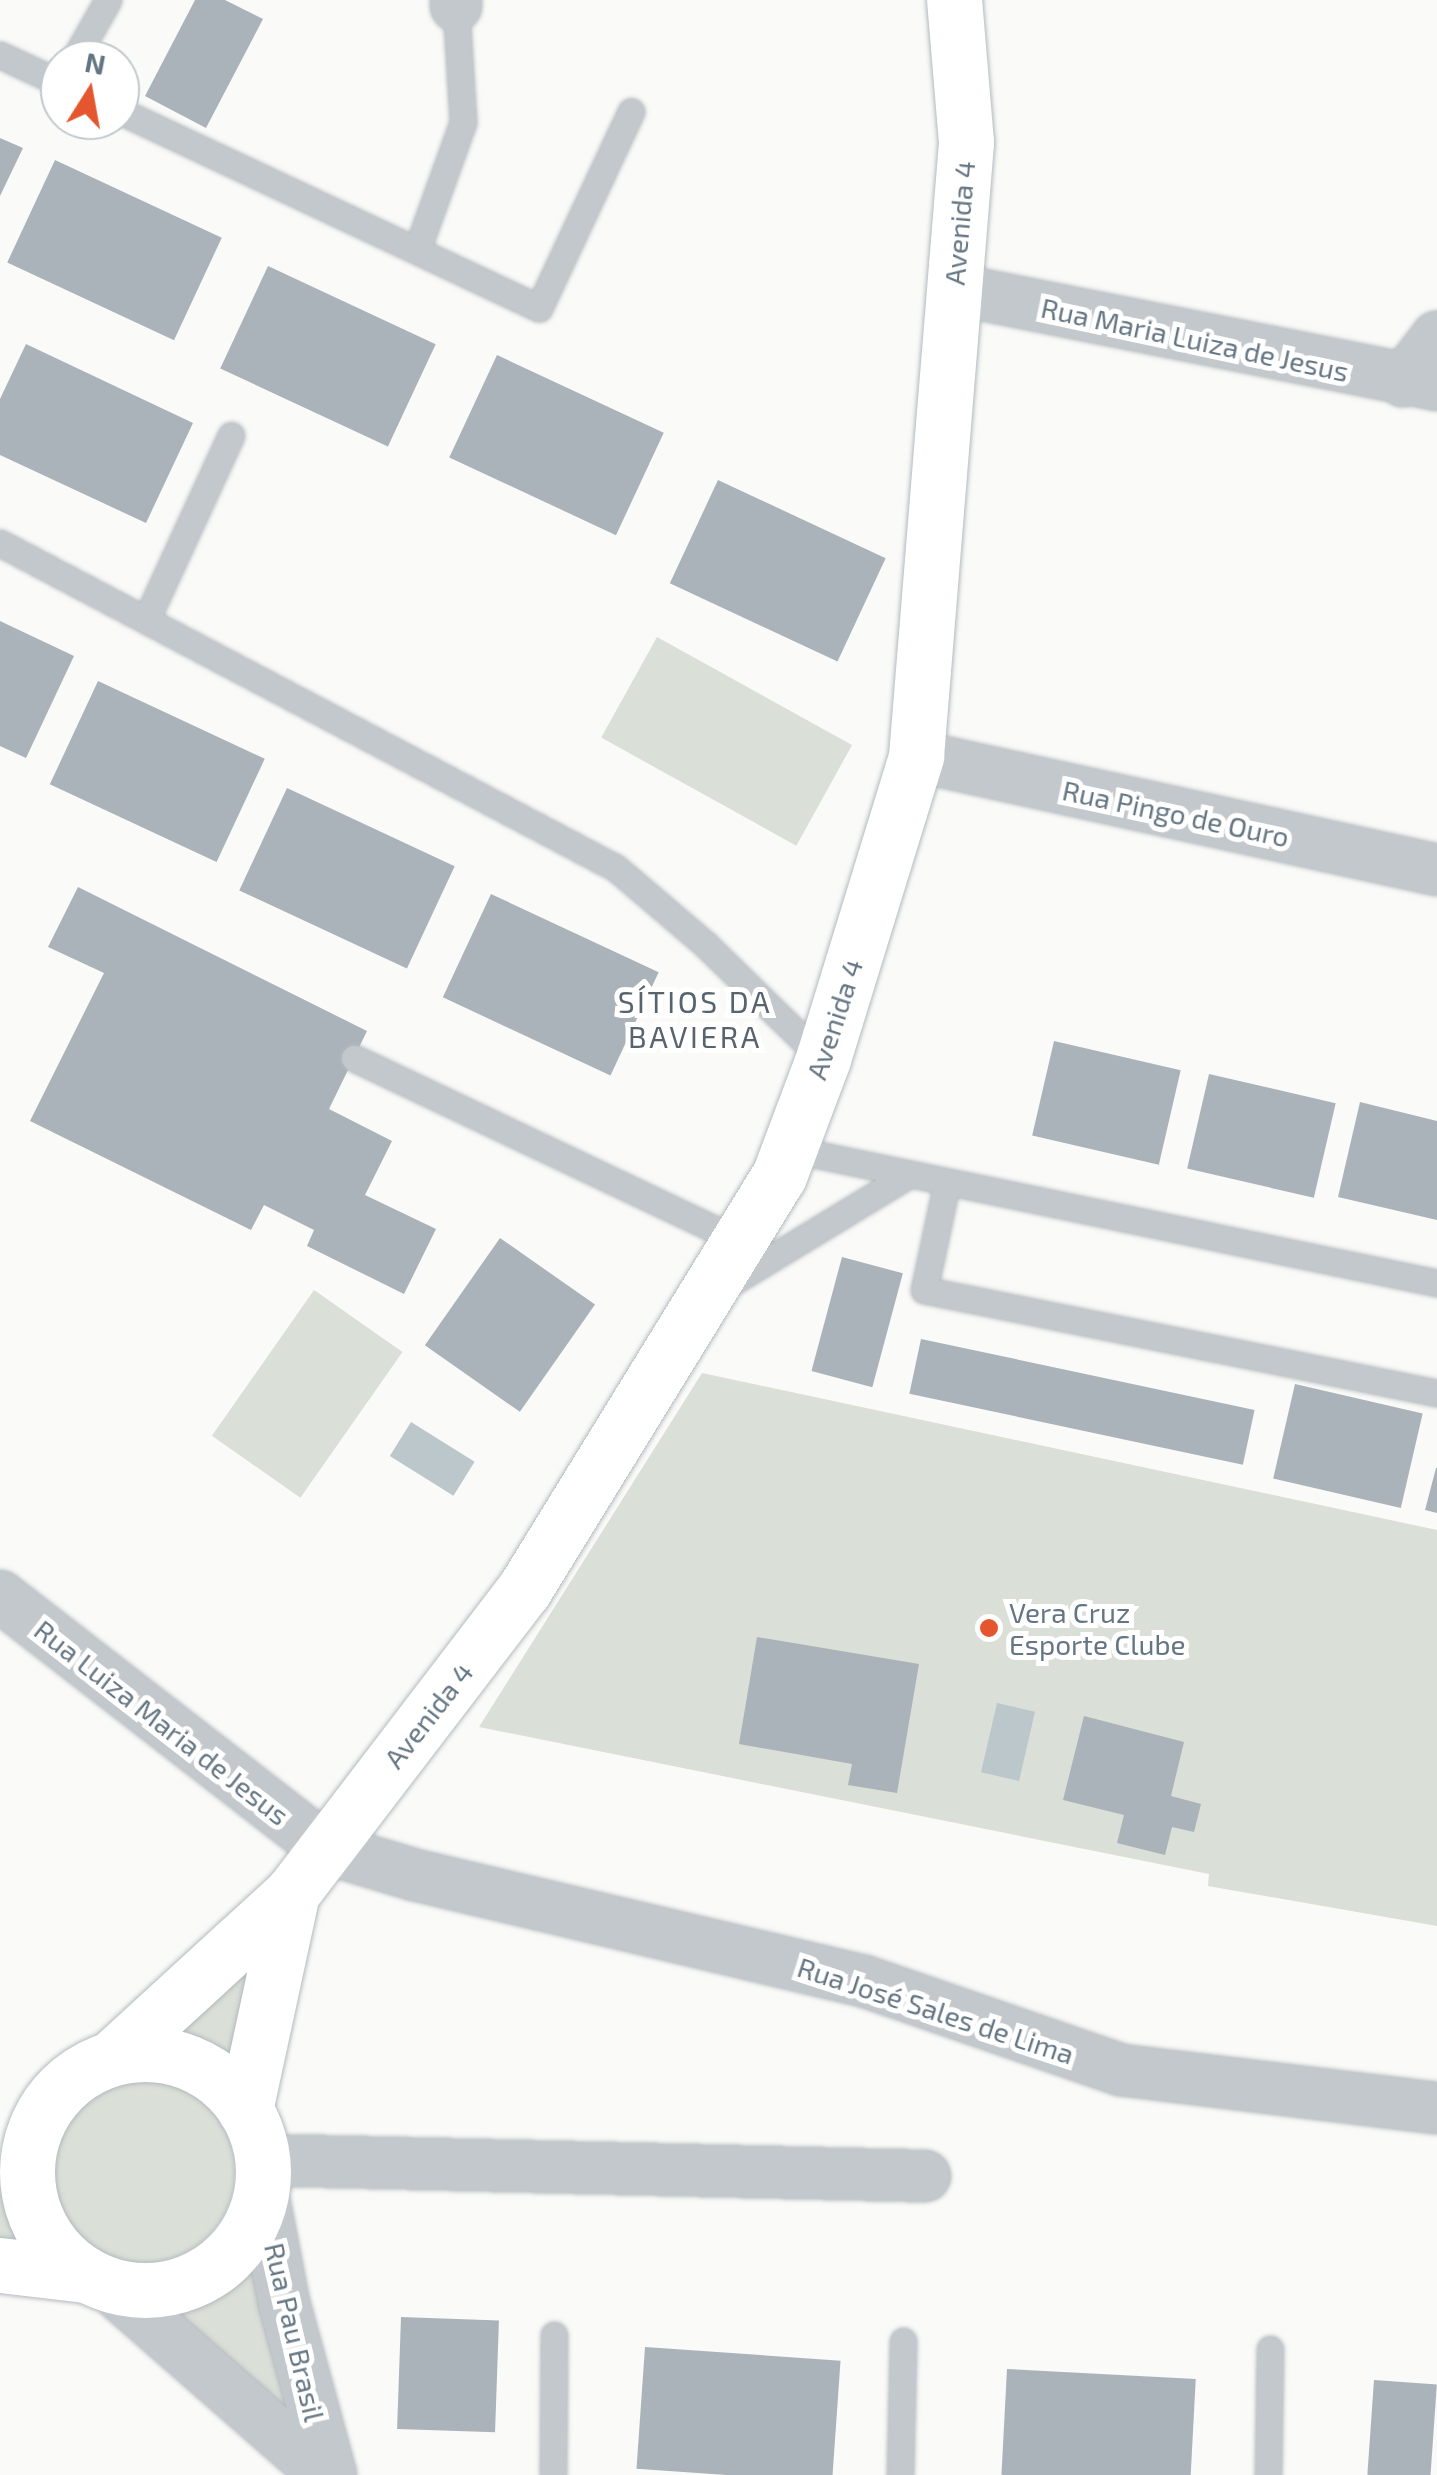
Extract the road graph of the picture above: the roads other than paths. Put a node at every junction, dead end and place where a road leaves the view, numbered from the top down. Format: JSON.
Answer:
{"nodes":[{"id":1,"x":108,"y":0,"type":"edge"},
{"id":2,"x":954,"y":0,"type":"edge"},
{"id":3,"x":456,"y":3,"type":"edge"},
{"id":4,"x":85,"y":40,"type":"edge"},
{"id":5,"x":0,"y":56,"type":"edge"},
{"id":6,"x":40,"y":74,"type":"edge"},
{"id":7,"x":632,"y":112,"type":"dead end"},
{"id":8,"x":140,"y":120,"type":"edge"},
{"id":9,"x":417,"y":250,"type":"junction"},
{"id":10,"x":953,"y":290,"type":"junction"},
{"id":11,"x":1437,"y":338,"type":"edge"},
{"id":12,"x":1420,"y":383,"type":"edge"},
{"id":13,"x":231,"y":436,"type":"dead end"},
{"id":14,"x":0,"y":544,"type":"edge"},
{"id":15,"x":147,"y":618,"type":"junction"},
{"id":16,"x":916,"y":756,"type":"junction"},
{"id":17,"x":1437,"y":870,"type":"edge"},
{"id":18,"x":354,"y":1058,"type":"dead end"},
{"id":19,"x":824,"y":1059,"type":"junction"},
{"id":20,"x":790,"y":1149,"type":"junction"},
{"id":21,"x":908,"y":1175,"type":"junction"},
{"id":22,"x":947,"y":1182,"type":"junction"},
{"id":23,"x":740,"y":1242,"type":"junction"},
{"id":24,"x":1437,"y":1283,"type":"edge"},
{"id":25,"x":705,"y":1299,"type":"junction"},
{"id":26,"x":1437,"y":1393,"type":"edge"},
{"id":27,"x":0,"y":1596,"type":"edge"},
{"id":28,"x":325,"y":1848,"type":"junction"},
{"id":29,"x":292,"y":1893,"type":"junction"},
{"id":30,"x":112,"y":2058,"type":"junction"},
{"id":31,"x":1437,"y":2108,"type":"edge"},
{"id":32,"x":245,"y":2110,"type":"junction"},
{"id":33,"x":19,"y":2134,"type":"edge"},
{"id":34,"x":262,"y":2174,"type":"junction"},
{"id":35,"x":925,"y":2176,"type":"dead end"},
{"id":36,"x":0,"y":2266,"type":"edge"},
{"id":37,"x":96,"y":2280,"type":"junction"},
{"id":38,"x":554,"y":2334,"type":"dead end"},
{"id":39,"x":903,"y":2341,"type":"dead end"},
{"id":40,"x":1270,"y":2349,"type":"dead end"},
{"id":41,"x":328,"y":2475,"type":"edge"},
{"id":42,"x":553,"y":2475,"type":"edge"},
{"id":43,"x":900,"y":2475,"type":"edge"},
{"id":44,"x":1268,"y":2475,"type":"edge"}],
"edges":[{"from":1,"to":4,"type":"lane"},
{"from":2,"to":10,"type":"street","name":"Avenida 4"},
{"from":3,"to":9,"type":"lane"},
{"from":5,"to":6,"type":"lane"},
{"from":7,"to":9,"type":"lane"},
{"from":8,"to":9,"type":"lane"},
{"from":10,"to":12,"type":"street","name":"Rua Maria Luiza de Jesus"},
{"from":10,"to":16,"type":"street","name":"Avenida 4"},
{"from":11,"to":12,"type":"street"},
{"from":13,"to":15,"type":"lane"},
{"from":14,"to":15,"type":"lane"},
{"from":15,"to":19,"type":"lane"},
{"from":16,"to":17,"type":"street","name":"Rua Pingo de Ouro"},
{"from":16,"to":19,"type":"street","name":"Avenida 4"},
{"from":18,"to":23,"type":"lane"},
{"from":19,"to":20,"type":"street","name":"Avenida 4"},
{"from":20,"to":21,"type":"lane"},
{"from":20,"to":23,"type":"street","name":"Avenida 4"},
{"from":21,"to":22,"type":"lane"},
{"from":21,"to":25,"type":"lane"},
{"from":22,"to":24,"type":"lane"},
{"from":22,"to":26,"type":"lane"},
{"from":23,"to":25,"type":"street","name":"Avenida 4"},
{"from":25,"to":28,"type":"street","name":"Avenida 4"},
{"from":27,"to":28,"type":"street","name":"Rua Luiza Maria de Jesus"},
{"from":28,"to":29,"type":"street","name":"Avenida 4"},
{"from":28,"to":31,"type":"street","name":"Rua José Sales de Lima"},
{"from":29,"to":30,"type":"street","name":"Avenida 4"},
{"from":29,"to":32,"type":"street","name":"Avenida 4"},
{"from":30,"to":32,"type":"street"},
{"from":30,"to":33,"type":"street"},
{"from":32,"to":34,"type":"street"},
{"from":33,"to":37,"type":"street"},
{"from":34,"to":35,"type":"street"},
{"from":34,"to":37,"type":"street"},
{"from":34,"to":41,"type":"street","name":"Rua Pau Brasil"},
{"from":36,"to":37,"type":"street"},
{"from":37,"to":41,"type":"street","name":"Rua Pau Brasil"},
{"from":38,"to":42,"type":"lane"},
{"from":39,"to":43,"type":"lane"},
{"from":40,"to":44,"type":"lane"}]}
